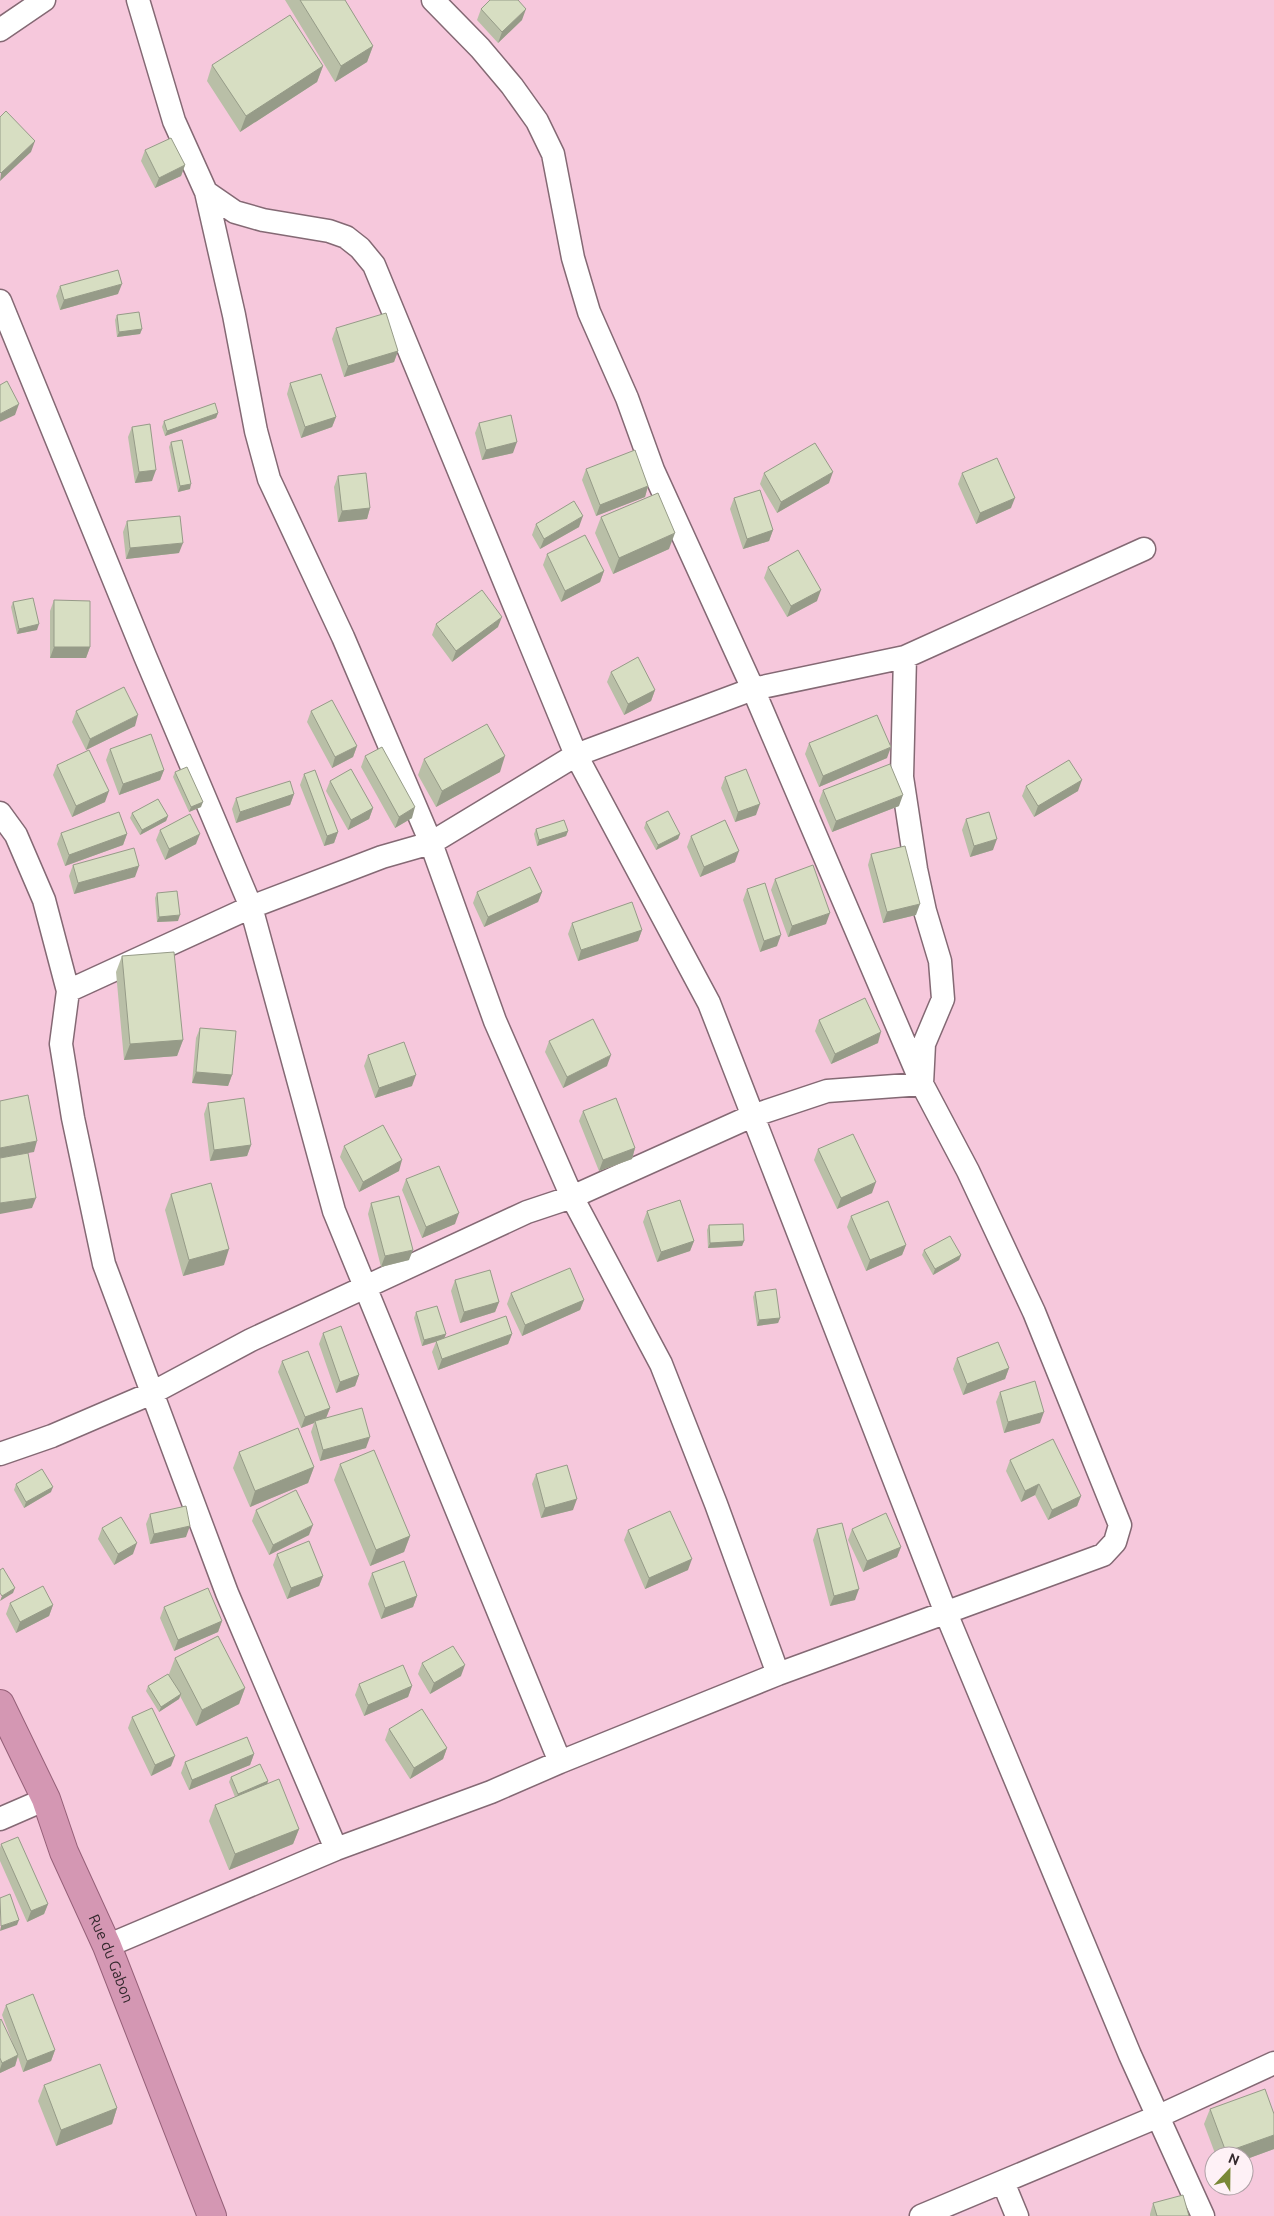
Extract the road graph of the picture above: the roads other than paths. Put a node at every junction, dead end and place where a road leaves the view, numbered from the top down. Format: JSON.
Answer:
{"nodes":[{"id":1,"x":44,"y":0,"type":"edge"},
{"id":2,"x":138,"y":0,"type":"edge"},
{"id":3,"x":432,"y":0,"type":"edge"},
{"id":4,"x":0,"y":30,"type":"edge"},
{"id":5,"x":206,"y":192,"type":"junction"},
{"id":6,"x":0,"y":301,"type":"edge"},
{"id":7,"x":1144,"y":549,"type":"dead end"},
{"id":8,"x":904,"y":657,"type":"junction"},
{"id":9,"x":753,"y":689,"type":"junction"},
{"id":10,"x":576,"y":755,"type":"junction"},
{"id":11,"x":0,"y":813,"type":"edge"},
{"id":12,"x":431,"y":843,"type":"junction"},
{"id":13,"x":251,"y":907,"type":"junction"},
{"id":14,"x":68,"y":991,"type":"junction"},
{"id":15,"x":922,"y":1084,"type":"junction"},
{"id":16,"x":752,"y":1116,"type":"junction"},
{"id":17,"x":572,"y":1197,"type":"junction"},
{"id":18,"x":366,"y":1287,"type":"junction"},
{"id":19,"x":152,"y":1393,"type":"junction"},
{"id":20,"x":0,"y":1454,"type":"edge"},
{"id":21,"x":946,"y":1613,"type":"junction"},
{"id":22,"x":778,"y":1674,"type":"junction"},
{"id":23,"x":0,"y":1704,"type":"edge"},
{"id":24,"x":560,"y":1762,"type":"junction"},
{"id":25,"x":46,"y":1799,"type":"junction"},
{"id":26,"x":0,"y":1819,"type":"edge"},
{"id":27,"x":336,"y":1849,"type":"junction"},
{"id":28,"x":107,"y":1946,"type":"junction"},
{"id":29,"x":1274,"y":2063,"type":"edge"},
{"id":30,"x":1159,"y":2116,"type":"junction"},
{"id":31,"x":1003,"y":2182,"type":"junction"},
{"id":32,"x":212,"y":2216,"type":"edge"},
{"id":33,"x":921,"y":2216,"type":"edge"},
{"id":34,"x":1017,"y":2216,"type":"edge"},
{"id":35,"x":1203,"y":2216,"type":"edge"}],
"edges":[{"from":1,"to":4,"type":"street"},
{"from":2,"to":5,"type":"street"},
{"from":3,"to":9,"type":"street"},
{"from":5,"to":10,"type":"street"},
{"from":5,"to":12,"type":"street"},
{"from":6,"to":13,"type":"street"},
{"from":7,"to":8,"type":"street"},
{"from":8,"to":9,"type":"street"},
{"from":8,"to":15,"type":"street"},
{"from":9,"to":10,"type":"street"},
{"from":9,"to":15,"type":"street"},
{"from":10,"to":12,"type":"street"},
{"from":10,"to":16,"type":"street"},
{"from":11,"to":14,"type":"street"},
{"from":12,"to":13,"type":"street"},
{"from":12,"to":17,"type":"street"},
{"from":13,"to":14,"type":"street"},
{"from":13,"to":18,"type":"street"},
{"from":14,"to":19,"type":"street"},
{"from":15,"to":16,"type":"street"},
{"from":15,"to":21,"type":"street"},
{"from":16,"to":17,"type":"street"},
{"from":16,"to":21,"type":"street"},
{"from":17,"to":18,"type":"street"},
{"from":17,"to":22,"type":"street"},
{"from":18,"to":19,"type":"street"},
{"from":18,"to":24,"type":"street"},
{"from":19,"to":20,"type":"street"},
{"from":19,"to":27,"type":"street"},
{"from":21,"to":22,"type":"street"},
{"from":21,"to":30,"type":"street"},
{"from":22,"to":24,"type":"street"},
{"from":23,"to":25,"type":"highway","name":"Rue du Gabon"},
{"from":24,"to":27,"type":"street"},
{"from":25,"to":26,"type":"street"},
{"from":25,"to":28,"type":"highway","name":"Rue du Gabon"},
{"from":27,"to":28,"type":"street"},
{"from":28,"to":32,"type":"highway","name":"Rue du Gabon"},
{"from":29,"to":30,"type":"street"},
{"from":30,"to":31,"type":"street"},
{"from":30,"to":35,"type":"street"},
{"from":31,"to":33,"type":"street"},
{"from":31,"to":34,"type":"street"}]}
